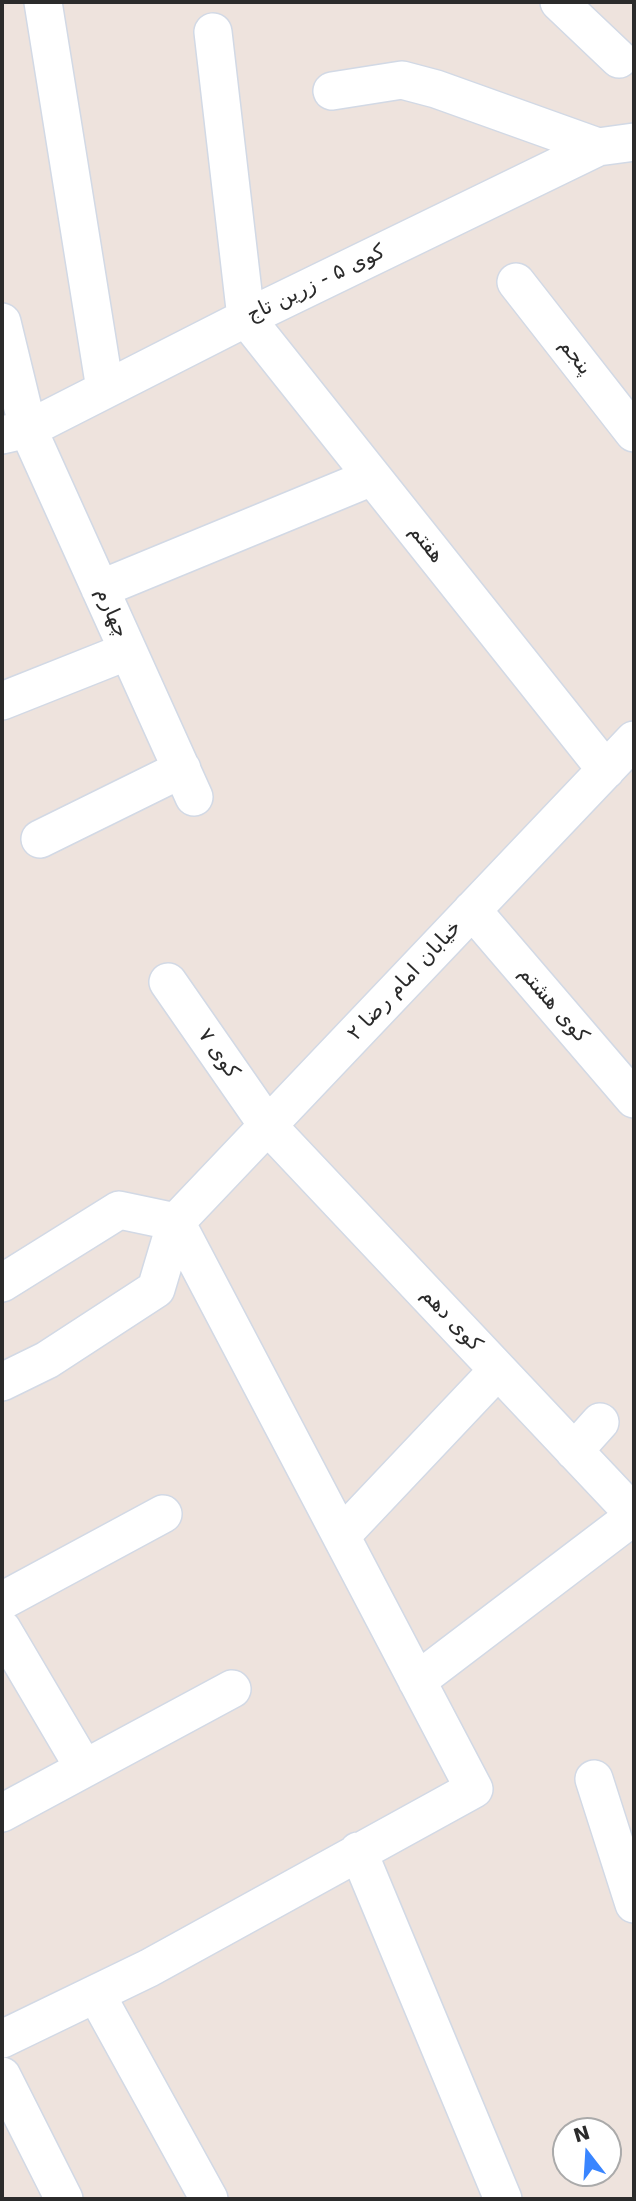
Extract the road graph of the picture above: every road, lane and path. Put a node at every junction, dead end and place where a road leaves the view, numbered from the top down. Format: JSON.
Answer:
{"nodes":[{"id":1,"x":43,"y":2,"type":"edge"},
{"id":2,"x":559,"y":2,"type":"edge"},
{"id":3,"x":213,"y":32,"type":"dead end"},
{"id":4,"x":619,"y":59,"type":"dead end"},
{"id":5,"x":332,"y":91,"type":"dead end"},
{"id":6,"x":634,"y":142,"type":"edge"},
{"id":7,"x":598,"y":147,"type":"junction"},
{"id":8,"x":516,"y":282,"type":"dead end"},
{"id":9,"x":246,"y":318,"type":"junction"},
{"id":10,"x":2,"y":322,"type":"edge"},
{"id":11,"x":105,"y":389,"type":"junction"},
{"id":12,"x":15,"y":432,"type":"edge"},
{"id":13,"x":634,"y":433,"type":"edge"},
{"id":14,"x":372,"y":477,"type":"junction"},
{"id":15,"x":100,"y":589,"type":"junction"},
{"id":16,"x":128,"y":651,"type":"junction"},
{"id":17,"x":2,"y":701,"type":"edge"},
{"id":18,"x":634,"y":740,"type":"edge"},
{"id":19,"x":606,"y":770,"type":"junction"},
{"id":20,"x":40,"y":839,"type":"dead end"},
{"id":21,"x":472,"y":910,"type":"junction"},
{"id":22,"x":168,"y":982,"type":"dead end"},
{"id":23,"x":634,"y":1099,"type":"edge"},
{"id":24,"x":268,"y":1126,"type":"junction"},
{"id":25,"x":176,"y":1222,"type":"junction"},
{"id":26,"x":2,"y":1283,"type":"edge"},
{"id":27,"x":498,"y":1370,"type":"junction"},
{"id":28,"x":2,"y":1382,"type":"edge"},
{"id":29,"x":600,"y":1422,"type":"dead end"},
{"id":30,"x":575,"y":1451,"type":"junction"},
{"id":31,"x":163,"y":1514,"type":"dead end"},
{"id":32,"x":634,"y":1515,"type":"edge"},
{"id":33,"x":341,"y":1536,"type":"junction"},
{"id":34,"x":2,"y":1601,"type":"edge"},
{"id":35,"x":2,"y":1629,"type":"edge"},
{"id":36,"x":417,"y":1681,"type":"junction"},
{"id":37,"x":232,"y":1689,"type":"dead end"},
{"id":38,"x":84,"y":1768,"type":"junction"},
{"id":39,"x":594,"y":1779,"type":"dead end"},
{"id":40,"x":2,"y":1814,"type":"edge"},
{"id":41,"x":358,"y":1852,"type":"junction"},
{"id":42,"x":634,"y":1904,"type":"edge"},
{"id":43,"x":96,"y":1994,"type":"junction"},
{"id":44,"x":2,"y":2039,"type":"edge"},
{"id":45,"x":2,"y":2076,"type":"edge"},
{"id":46,"x":64,"y":2199,"type":"edge"},
{"id":47,"x":209,"y":2199,"type":"edge"},
{"id":48,"x":503,"y":2199,"type":"edge"}],
"edges":[{"from":1,"to":11,"type":"street"},
{"from":2,"to":4,"type":"street"},
{"from":3,"to":9,"type":"street"},
{"from":5,"to":7,"type":"street"},
{"from":6,"to":7,"type":"street","name":"کوی ۵ - زرین تاج"},
{"from":7,"to":9,"type":"street","name":"کوی ۵ - زرین تاج"},
{"from":8,"to":13,"type":"street","name":"پنجم"},
{"from":9,"to":11,"type":"street","name":"کوی ۵ - زرین تاج"},
{"from":9,"to":14,"type":"street","name":"هفتم"},
{"from":10,"to":12,"type":"street","name":"چهارم"},
{"from":11,"to":12,"type":"street","name":"کوی ۵ - زرین تاج"},
{"from":12,"to":15,"type":"street","name":"چهارم"},
{"from":14,"to":15,"type":"street"},
{"from":14,"to":19,"type":"street","name":"هفتم"},
{"from":15,"to":16,"type":"street","name":"چهارم"},
{"from":16,"to":17,"type":"street"},
{"from":16,"to":20,"type":"street","name":"چهارم"},
{"from":18,"to":19,"type":"street","name":"خیابان امام رضا ۲"},
{"from":19,"to":21,"type":"street","name":"خیابان امام رضا ۲"},
{"from":21,"to":23,"type":"street","name":"کوی هشتم"},
{"from":21,"to":24,"type":"street","name":"خیابان امام رضا ۲"},
{"from":22,"to":24,"type":"street","name":"کوی ۷"},
{"from":24,"to":25,"type":"street","name":"خیابان امام رضا ۲"},
{"from":24,"to":27,"type":"street","name":"کوی دهم"},
{"from":25,"to":26,"type":"street"},
{"from":25,"to":28,"type":"street","name":"خیابان امام رضا ۲"},
{"from":25,"to":33,"type":"street"},
{"from":27,"to":30,"type":"street","name":"کوی دهم"},
{"from":27,"to":33,"type":"street"},
{"from":29,"to":30,"type":"street"},
{"from":30,"to":32,"type":"street","name":"کوی دهم"},
{"from":31,"to":34,"type":"street"},
{"from":32,"to":36,"type":"street"},
{"from":33,"to":36,"type":"street"},
{"from":35,"to":38,"type":"street"},
{"from":36,"to":41,"type":"street"},
{"from":37,"to":38,"type":"street"},
{"from":38,"to":40,"type":"street"},
{"from":39,"to":42,"type":"street"},
{"from":41,"to":43,"type":"street"},
{"from":41,"to":48,"type":"street"},
{"from":43,"to":44,"type":"street"},
{"from":43,"to":47,"type":"street"},
{"from":45,"to":46,"type":"street"}]}
